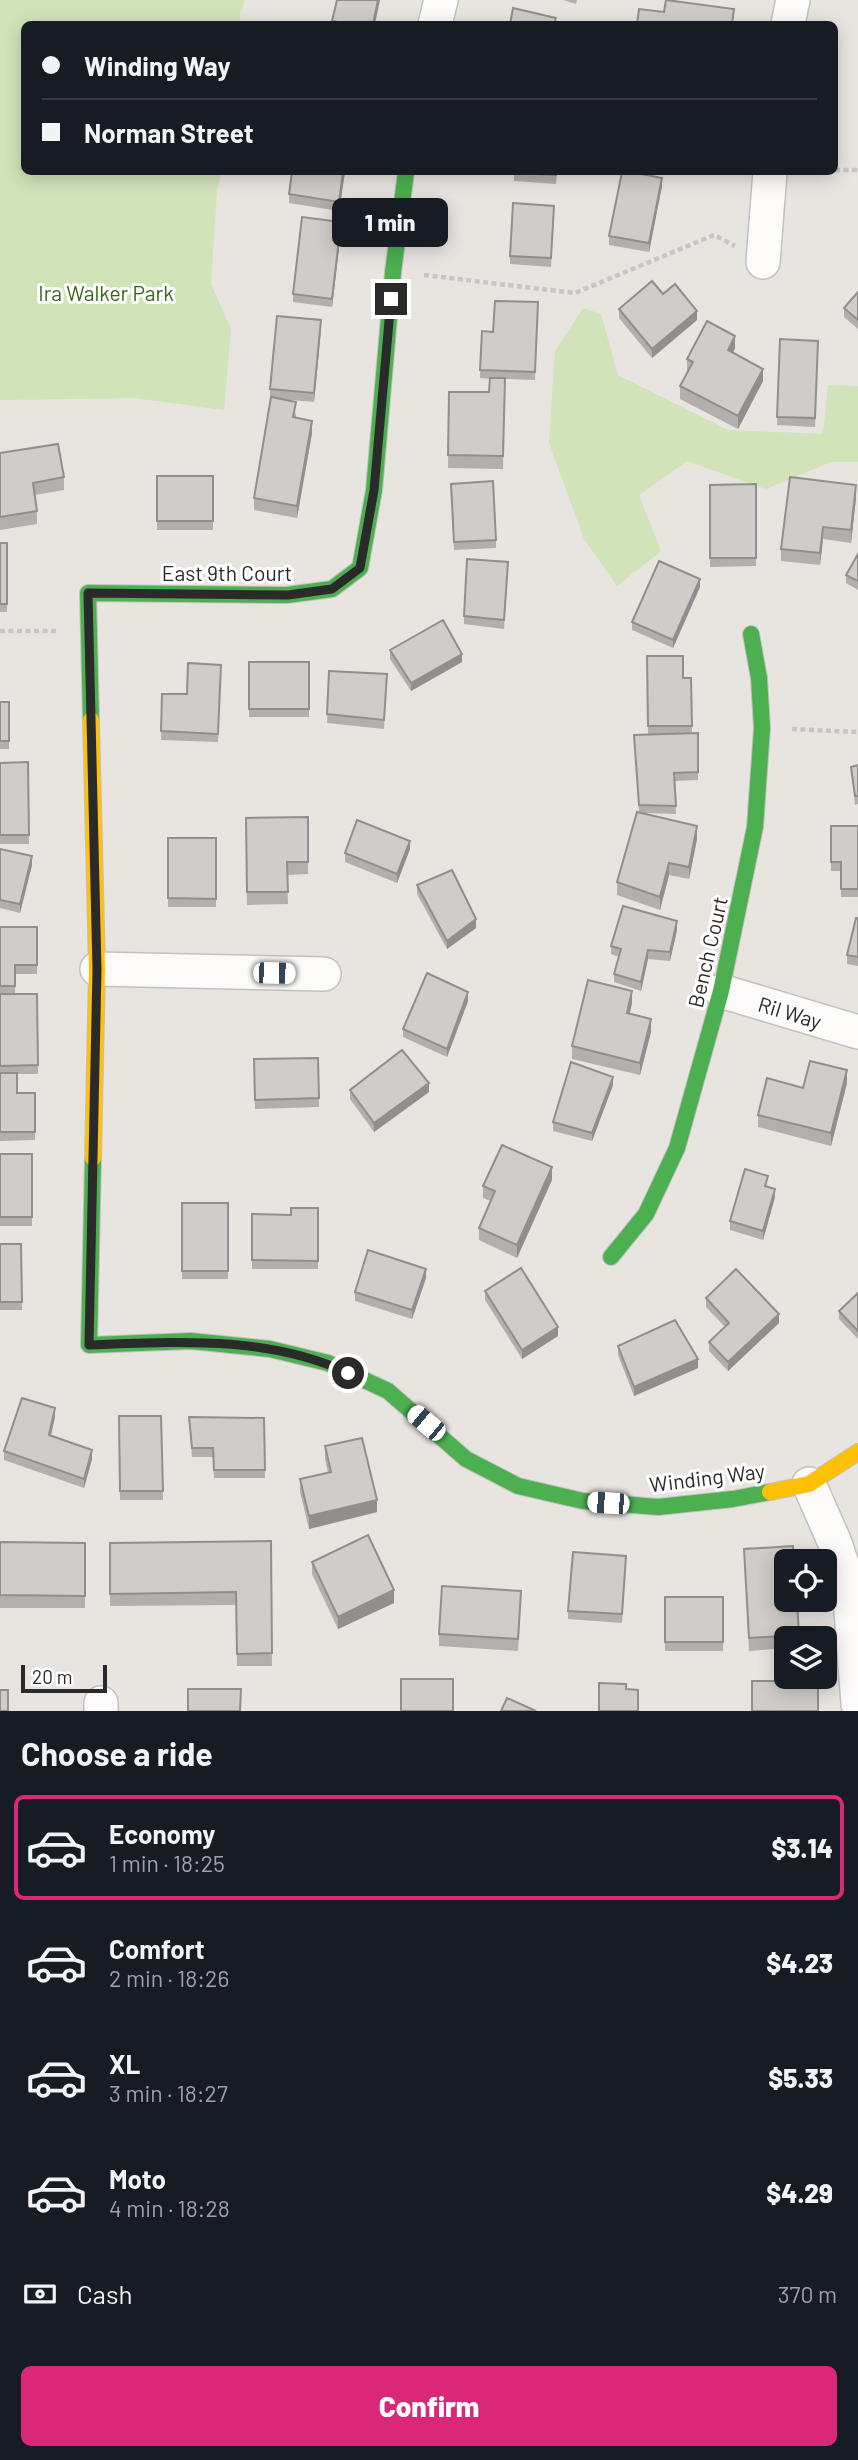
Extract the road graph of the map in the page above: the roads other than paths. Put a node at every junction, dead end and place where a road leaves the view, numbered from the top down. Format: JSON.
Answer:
{"nodes":[{"id":1,"x":441,"y":0,"type":"edge"},
{"id":2,"x":793,"y":0,"type":"edge"},
{"id":3,"x":436,"y":21,"type":"edge"},
{"id":4,"x":789,"y":21,"type":"edge"},
{"id":5,"x":407,"y":175,"type":"edge"},
{"id":6,"x":771,"y":175,"type":"edge"},
{"id":7,"x":764,"y":262,"type":"road end"},
{"id":8,"x":751,"y":634,"type":"dead end"},
{"id":9,"x":97,"y":970,"type":"junction"},
{"id":10,"x":324,"y":974,"type":"dead end"},
{"id":11,"x":721,"y":991,"type":"junction"},
{"id":12,"x":858,"y":1032,"type":"edge"},
{"id":13,"x":611,"y":1257,"type":"dead end"},
{"id":14,"x":858,"y":1452,"type":"edge"},
{"id":15,"x":809,"y":1483,"type":"junction"},
{"id":16,"x":858,"y":1704,"type":"edge"}],
"edges":[{"from":1,"to":3,"type":"street"},
{"from":2,"to":4,"type":"street"},
{"from":5,"to":9,"type":"street","name":"East 9th Court"},
{"from":6,"to":7,"type":"street"},
{"from":8,"to":11,"type":"street","name":"Bench Court"},
{"from":9,"to":10,"type":"street"},
{"from":9,"to":15,"type":"street","name":"Winding Way"},
{"from":11,"to":12,"type":"street","name":"Ril Way"},
{"from":11,"to":13,"type":"street","name":"Bench Court"},
{"from":14,"to":15,"type":"street","name":"Winding Way"},
{"from":15,"to":16,"type":"street"}]}
